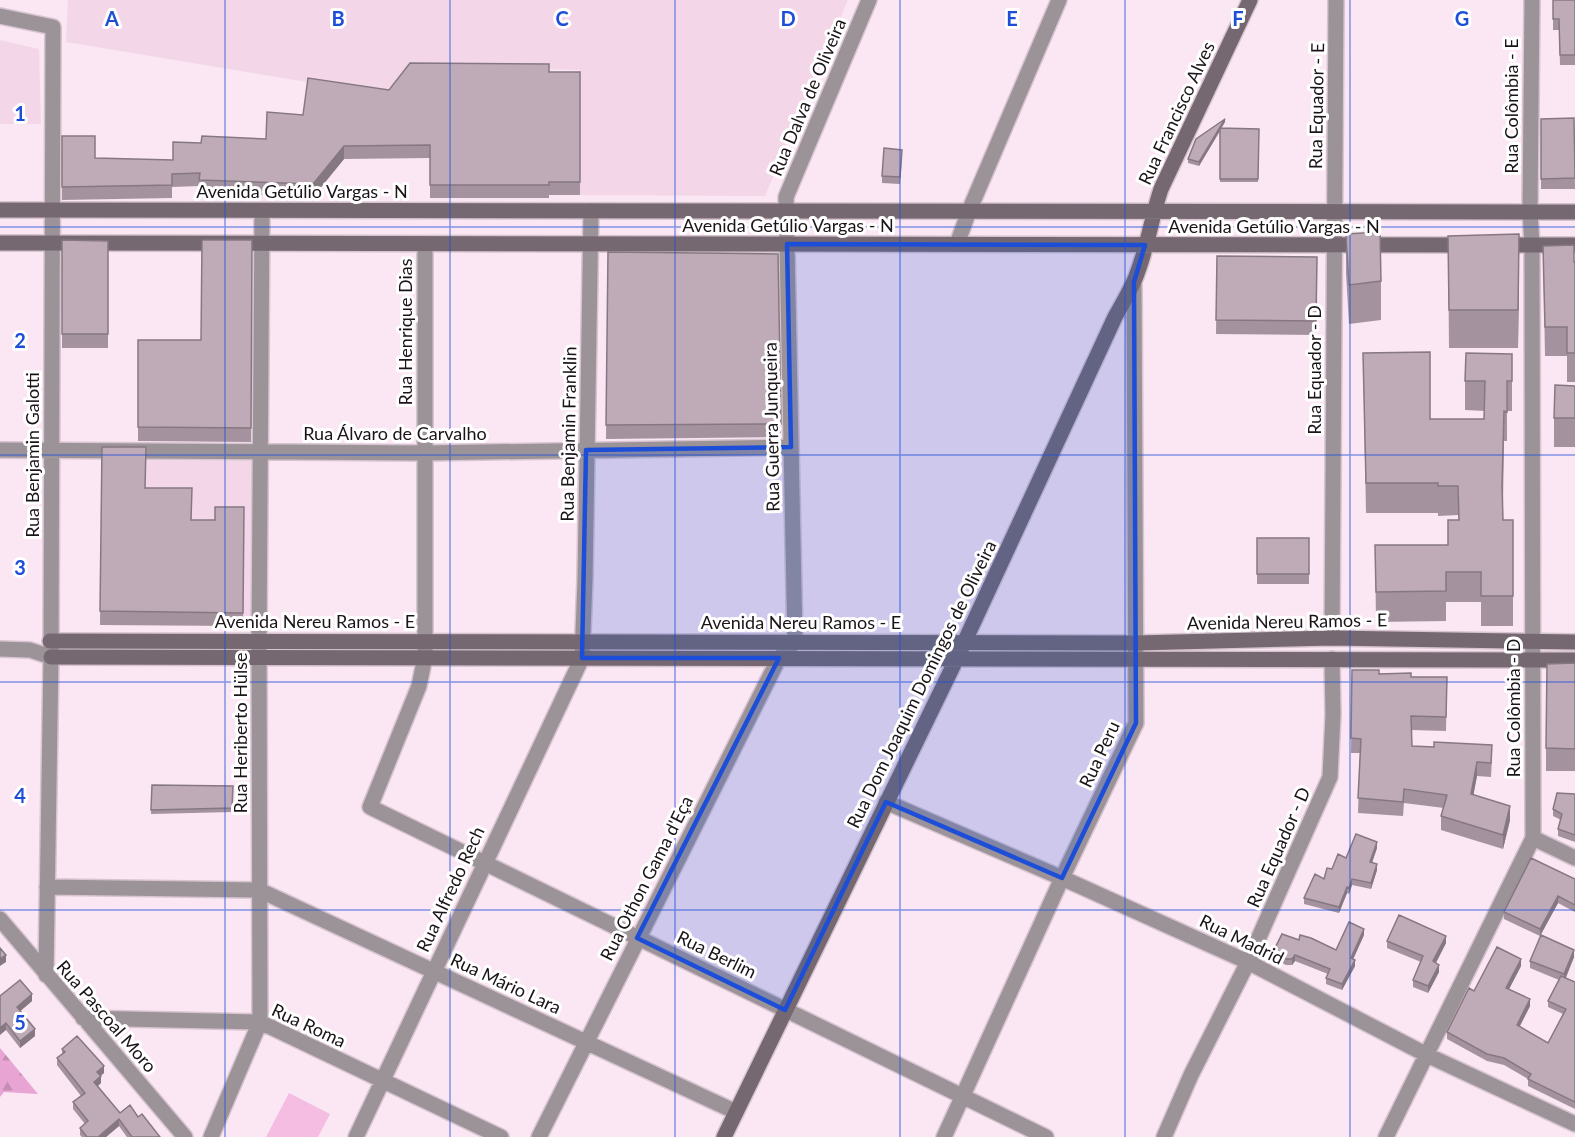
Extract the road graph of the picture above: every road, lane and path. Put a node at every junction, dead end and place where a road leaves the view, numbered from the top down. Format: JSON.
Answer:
{"nodes":[{"id":1,"x":869,"y":0,"type":"edge"},
{"id":2,"x":1059,"y":0,"type":"edge"},
{"id":3,"x":1250,"y":0,"type":"edge"},
{"id":4,"x":1336,"y":0,"type":"edge"},
{"id":5,"x":1532,"y":0,"type":"edge"},
{"id":6,"x":0,"y":16,"type":"edge"},
{"id":7,"x":0,"y":210,"type":"edge"},
{"id":8,"x":52,"y":210,"type":"junction"},
{"id":9,"x":262,"y":211,"type":"junction"},
{"id":10,"x":591,"y":211,"type":"junction"},
{"id":11,"x":786,"y":211,"type":"junction"},
{"id":12,"x":969,"y":211,"type":"junction"},
{"id":13,"x":1153,"y":212,"type":"junction"},
{"id":14,"x":1334,"y":212,"type":"junction"},
{"id":15,"x":1530,"y":212,"type":"junction"},
{"id":16,"x":1575,"y":212,"type":"edge"},
{"id":17,"x":0,"y":243,"type":"edge"},
{"id":18,"x":52,"y":243,"type":"junction"},
{"id":19,"x":262,"y":244,"type":"junction"},
{"id":20,"x":425,"y":244,"type":"junction"},
{"id":21,"x":591,"y":244,"type":"junction"},
{"id":22,"x":787,"y":244,"type":"junction"},
{"id":23,"x":957,"y":244,"type":"junction"},
{"id":24,"x":1145,"y":245,"type":"junction"},
{"id":25,"x":1532,"y":245,"type":"junction"},
{"id":26,"x":1575,"y":245,"type":"edge"},
{"id":27,"x":1335,"y":246,"type":"junction"},
{"id":28,"x":1134,"y":282,"type":"junction"},
{"id":29,"x":791,"y":447,"type":"junction"},
{"id":30,"x":0,"y":450,"type":"edge"},
{"id":31,"x":586,"y":450,"type":"junction"},
{"id":32,"x":51,"y":451,"type":"junction"},
{"id":33,"x":261,"y":452,"type":"junction"},
{"id":34,"x":425,"y":453,"type":"junction"},
{"id":35,"x":1332,"y":638,"type":"junction"},
{"id":36,"x":50,"y":640,"type":"junction"},
{"id":37,"x":154,"y":640,"type":"junction"},
{"id":38,"x":259,"y":640,"type":"junction"},
{"id":39,"x":344,"y":641,"type":"junction"},
{"id":40,"x":425,"y":641,"type":"junction"},
{"id":41,"x":582,"y":641,"type":"junction"},
{"id":42,"x":1532,"y":641,"type":"junction"},
{"id":43,"x":795,"y":642,"type":"junction"},
{"id":44,"x":867,"y":642,"type":"junction"},
{"id":45,"x":964,"y":642,"type":"junction"},
{"id":46,"x":1575,"y":642,"type":"edge"},
{"id":47,"x":1137,"y":643,"type":"junction"},
{"id":48,"x":0,"y":649,"type":"edge"},
{"id":49,"x":30,"y":650,"type":"junction"},
{"id":50,"x":51,"y":657,"type":"junction"},
{"id":51,"x":154,"y":657,"type":"junction"},
{"id":52,"x":260,"y":657,"type":"junction"},
{"id":53,"x":343,"y":657,"type":"junction"},
{"id":54,"x":425,"y":657,"type":"junction"},
{"id":55,"x":582,"y":658,"type":"junction"},
{"id":56,"x":779,"y":658,"type":"junction"},
{"id":57,"x":866,"y":658,"type":"junction"},
{"id":58,"x":957,"y":658,"type":"junction"},
{"id":59,"x":1137,"y":659,"type":"junction"},
{"id":60,"x":1332,"y":659,"type":"junction"},
{"id":61,"x":1532,"y":660,"type":"junction"},
{"id":62,"x":1575,"y":660,"type":"edge"},
{"id":63,"x":886,"y":802,"type":"junction"},
{"id":64,"x":370,"y":807,"type":"joint"},
{"id":65,"x":1533,"y":837,"type":"junction"},
{"id":66,"x":1575,"y":858,"type":"edge"},
{"id":67,"x":484,"y":862,"type":"junction"},
{"id":68,"x":1062,"y":878,"type":"junction"},
{"id":69,"x":47,"y":887,"type":"junction"},
{"id":70,"x":259,"y":890,"type":"junction"},
{"id":71,"x":0,"y":919,"type":"edge"},
{"id":72,"x":637,"y":938,"type":"junction"},
{"id":73,"x":1248,"y":962,"type":"junction"},
{"id":74,"x":433,"y":971,"type":"junction"},
{"id":75,"x":46,"y":975,"type":"junction"},
{"id":76,"x":785,"y":1010,"type":"junction"},
{"id":77,"x":83,"y":1018,"type":"junction"},
{"id":78,"x":260,"y":1022,"type":"junction"},
{"id":79,"x":586,"y":1042,"type":"junction"},
{"id":80,"x":1427,"y":1054,"type":"junction"},
{"id":81,"x":382,"y":1080,"type":"junction"},
{"id":82,"x":963,"y":1096,"type":"junction"},
{"id":83,"x":736,"y":1112,"type":"junction"},
{"id":84,"x":1575,"y":1124,"type":"edge"},
{"id":85,"x":185,"y":1137,"type":"edge"},
{"id":86,"x":211,"y":1137,"type":"edge"},
{"id":87,"x":356,"y":1137,"type":"edge"},
{"id":88,"x":501,"y":1137,"type":"edge"},
{"id":89,"x":539,"y":1137,"type":"edge"},
{"id":90,"x":724,"y":1137,"type":"edge"},
{"id":91,"x":944,"y":1137,"type":"edge"},
{"id":92,"x":1046,"y":1137,"type":"edge"},
{"id":93,"x":1164,"y":1137,"type":"edge"},
{"id":94,"x":1386,"y":1137,"type":"edge"}],
"edges":[{"from":1,"to":11,"type":"street","name":"Rua Dalva de Oliveira"},
{"from":2,"to":12,"type":"street"},
{"from":3,"to":13,"type":"street","name":"Rua Francisco Alves"},
{"from":4,"to":14,"type":"street","name":"Rua Equador - E"},
{"from":5,"to":15,"type":"street","name":"Rua Colômbia - E"},
{"from":6,"to":8,"type":"street","name":"Rua Benjamin Galotti"},
{"from":7,"to":8,"type":"street","name":"Avenida Getúlio Vargas - N"},
{"from":8,"to":9,"type":"street","name":"Avenida Getúlio Vargas - N"},
{"from":8,"to":18,"type":"street","name":"Rua Benjamin Galotti"},
{"from":9,"to":10,"type":"street","name":"Avenida Getúlio Vargas - N"},
{"from":9,"to":19,"type":"street","name":"Rua Heriberto Hülse"},
{"from":10,"to":11,"type":"street","name":"Avenida Getúlio Vargas - N"},
{"from":10,"to":21,"type":"street","name":"Rua Benjamin Franklin"},
{"from":11,"to":12,"type":"street","name":"Avenida Getúlio Vargas - N"},
{"from":11,"to":22,"type":"street","name":"Rua Guerra Junqueira"},
{"from":12,"to":13,"type":"street","name":"Avenida Getúlio Vargas - N"},
{"from":12,"to":23,"type":"street"},
{"from":13,"to":14,"type":"street","name":"Avenida Getúlio Vargas - N"},
{"from":13,"to":24,"type":"street","name":"Rua Francisco Alves"},
{"from":14,"to":15,"type":"street","name":"Avenida Getúlio Vargas - N"},
{"from":14,"to":27,"type":"street","name":"Rua Equador - E"},
{"from":15,"to":16,"type":"street","name":"Avenida Getúlio Vargas - N"},
{"from":15,"to":25,"type":"street","name":"Rua Colômbia - E"},
{"from":17,"to":18,"type":"street","name":"Avenida Getúlio Vargas - N"},
{"from":18,"to":19,"type":"street","name":"Avenida Getúlio Vargas - N"},
{"from":18,"to":32,"type":"street","name":"Rua Benjamin Galotti"},
{"from":19,"to":20,"type":"street","name":"Avenida Getúlio Vargas - N"},
{"from":19,"to":33,"type":"street","name":"Rua Heriberto Hülse"},
{"from":20,"to":21,"type":"street","name":"Avenida Getúlio Vargas - N"},
{"from":20,"to":34,"type":"street","name":"Rua Henrique Dias"},
{"from":21,"to":22,"type":"street","name":"Avenida Getúlio Vargas - N"},
{"from":21,"to":31,"type":"street","name":"Rua Benjamin Franklin"},
{"from":22,"to":23,"type":"street","name":"Avenida Getúlio Vargas - N"},
{"from":22,"to":29,"type":"street","name":"Rua Guerra Junqueira"},
{"from":23,"to":24,"type":"street","name":"Avenida Getúlio Vargas - N"},
{"from":24,"to":27,"type":"street","name":"Avenida Getúlio Vargas - N"},
{"from":24,"to":28,"type":"street","name":"Rua Dom Joaquim Domingos de Oliveira"},
{"from":25,"to":26,"type":"street","name":"Avenida Getúlio Vargas - N"},
{"from":25,"to":27,"type":"street","name":"Avenida Getúlio Vargas - N"},
{"from":25,"to":42,"type":"street","name":"Rua Colômbia - D"},
{"from":27,"to":35,"type":"street","name":"Rua Equador - D"},
{"from":28,"to":45,"type":"street","name":"Rua Dom Joaquim Domingos de Oliveira"},
{"from":28,"to":47,"type":"street","name":"Rua Peru"},
{"from":29,"to":31,"type":"street","name":"Rua Álvaro de Carvalho"},
{"from":29,"to":43,"type":"street","name":"Rua Guerra Junqueira"},
{"from":30,"to":32,"type":"street","name":"Rua Álvaro de Carvalho"},
{"from":31,"to":34,"type":"street","name":"Rua Álvaro de Carvalho"},
{"from":31,"to":41,"type":"street","name":"Rua Benjamin Franklin"},
{"from":32,"to":33,"type":"street","name":"Rua Álvaro de Carvalho"},
{"from":32,"to":36,"type":"street","name":"Rua Benjamin Galotti"},
{"from":33,"to":34,"type":"street","name":"Rua Álvaro de Carvalho"},
{"from":33,"to":38,"type":"street","name":"Rua Heriberto Hülse"},
{"from":34,"to":40,"type":"street","name":"Rua Henrique Dias"},
{"from":35,"to":42,"type":"street","name":"Avenida Nereu Ramos - E"},
{"from":35,"to":47,"type":"street","name":"Avenida Nereu Ramos - E"},
{"from":36,"to":37,"type":"street","name":"Avenida Nereu Ramos - E"},
{"from":36,"to":49,"type":"street","name":"Avenida Nereu Ramos - E"},
{"from":36,"to":50,"type":"street","name":"Rua Benjamin Galotti"},
{"from":37,"to":38,"type":"street","name":"Avenida Nereu Ramos - E"},
{"from":37,"to":51,"type":"street"},
{"from":38,"to":39,"type":"street","name":"Avenida Nereu Ramos - E"},
{"from":38,"to":52,"type":"street","name":"Rua Heriberto Hülse"},
{"from":39,"to":40,"type":"street","name":"Avenida Nereu Ramos - E"},
{"from":39,"to":53,"type":"street"},
{"from":40,"to":41,"type":"street","name":"Avenida Nereu Ramos - E"},
{"from":40,"to":54,"type":"street","name":"Rua Henrique Dias"},
{"from":41,"to":43,"type":"street","name":"Avenida Nereu Ramos - E"},
{"from":41,"to":55,"type":"street","name":"Rua Benjamin Franklin"},
{"from":42,"to":46,"type":"street","name":"Avenida Nereu Ramos - E"},
{"from":42,"to":61,"type":"street","name":"Rua Colômbia - D"},
{"from":43,"to":44,"type":"street","name":"Avenida Nereu Ramos - E"},
{"from":43,"to":56,"type":"street","name":"Rua Othon Gama d'Eça"},
{"from":44,"to":45,"type":"street","name":"Avenida Nereu Ramos - E"},
{"from":44,"to":57,"type":"street"},
{"from":45,"to":47,"type":"street","name":"Avenida Nereu Ramos - E"},
{"from":45,"to":58,"type":"street","name":"Rua Dom Joaquim Domingos de Oliveira"},
{"from":47,"to":59,"type":"street","name":"Rua Peru"},
{"from":48,"to":49,"type":"street","name":"Avenida Nereu Ramos - E"},
{"from":49,"to":50,"type":"street","name":"Avenida Nereu Ramos - E"},
{"from":50,"to":51,"type":"street","name":"Avenida Nereu Ramos - E"},
{"from":50,"to":69,"type":"street","name":"Rua Benjamin Galotti"},
{"from":51,"to":52,"type":"street","name":"Avenida Nereu Ramos - E"},
{"from":52,"to":53,"type":"street","name":"Avenida Nereu Ramos - E"},
{"from":52,"to":70,"type":"street","name":"Rua Heriberto Hülse"},
{"from":53,"to":54,"type":"street","name":"Avenida Nereu Ramos - E"},
{"from":54,"to":55,"type":"street","name":"Avenida Nereu Ramos - E"},
{"from":54,"to":64,"type":"street","name":"Rua Henrique Dias"},
{"from":55,"to":56,"type":"street","name":"Avenida Nereu Ramos - E"},
{"from":55,"to":67,"type":"street","name":"Rua Alfredo Rech"},
{"from":56,"to":57,"type":"street","name":"Avenida Nereu Ramos - E"},
{"from":56,"to":72,"type":"street","name":"Rua Othon Gama d'Eça"},
{"from":57,"to":58,"type":"street","name":"Avenida Nereu Ramos - E"},
{"from":58,"to":59,"type":"street","name":"Avenida Nereu Ramos - E"},
{"from":58,"to":63,"type":"street","name":"Rua Dom Joaquim Domingos de Oliveira"},
{"from":59,"to":60,"type":"street","name":"Avenida Nereu Ramos - E"},
{"from":59,"to":68,"type":"street","name":"Rua Peru"},
{"from":60,"to":61,"type":"street","name":"Avenida Nereu Ramos - E"},
{"from":60,"to":73,"type":"street","name":"Rua Equador - D"},
{"from":61,"to":62,"type":"street","name":"Avenida Nereu Ramos - E"},
{"from":61,"to":65,"type":"street","name":"Rua Colômbia - D"},
{"from":63,"to":68,"type":"street","name":"Rua Madrid"},
{"from":63,"to":76,"type":"street","name":"Rua Dom Joaquim Domingos de Oliveira"},
{"from":64,"to":67,"type":"street","name":"Rua Berlim"},
{"from":65,"to":66,"type":"street"},
{"from":65,"to":80,"type":"street","name":"Rua Colômbia - D"},
{"from":67,"to":72,"type":"street","name":"Rua Berlim"},
{"from":67,"to":74,"type":"street","name":"Rua Alfredo Rech"},
{"from":68,"to":73,"type":"street","name":"Rua Madrid"},
{"from":68,"to":82,"type":"street","name":"Rua Peru"},
{"from":69,"to":70,"type":"street"},
{"from":69,"to":75,"type":"street","name":"Rua Benjamin Galotti"},
{"from":70,"to":74,"type":"street","name":"Rua Mário Lara"},
{"from":70,"to":78,"type":"street","name":"Rua Heriberto Hülse"},
{"from":71,"to":75,"type":"street","name":"Rua Pascoal Moro"},
{"from":72,"to":76,"type":"street","name":"Rua Berlim"},
{"from":72,"to":79,"type":"street","name":"Rua Othon Gama d'Eça"},
{"from":73,"to":80,"type":"street","name":"Rua Madrid"},
{"from":73,"to":93,"type":"street","name":"Rua Equador - D"},
{"from":74,"to":79,"type":"street","name":"Rua Mário Lara"},
{"from":74,"to":81,"type":"street","name":"Rua Alfredo Rech"},
{"from":75,"to":77,"type":"street","name":"Rua Pascoal Moro"},
{"from":76,"to":82,"type":"street","name":"Rua Berlim"},
{"from":76,"to":83,"type":"street","name":"Rua Dom Joaquim Domingos de Oliveira"},
{"from":77,"to":78,"type":"street","name":"Rua Roma"},
{"from":77,"to":85,"type":"street","name":"Rua Pascoal Moro"},
{"from":78,"to":81,"type":"street","name":"Rua Roma"},
{"from":78,"to":86,"type":"street","name":"Rua Heriberto Hülse"},
{"from":79,"to":83,"type":"street","name":"Rua Mário Lara"},
{"from":79,"to":89,"type":"street","name":"Rua Othon Gama d'Eça"},
{"from":80,"to":84,"type":"street","name":"Rua Madrid"},
{"from":80,"to":94,"type":"street","name":"Rua Colômbia - D"},
{"from":81,"to":87,"type":"street","name":"Rua Alfredo Rech"},
{"from":81,"to":88,"type":"street","name":"Rua Roma"},
{"from":82,"to":91,"type":"street","name":"Rua Peru"},
{"from":82,"to":92,"type":"street","name":"Rua Berlim"},
{"from":83,"to":90,"type":"street","name":"Rua Dom Joaquim Domingos de Oliveira"}]}
